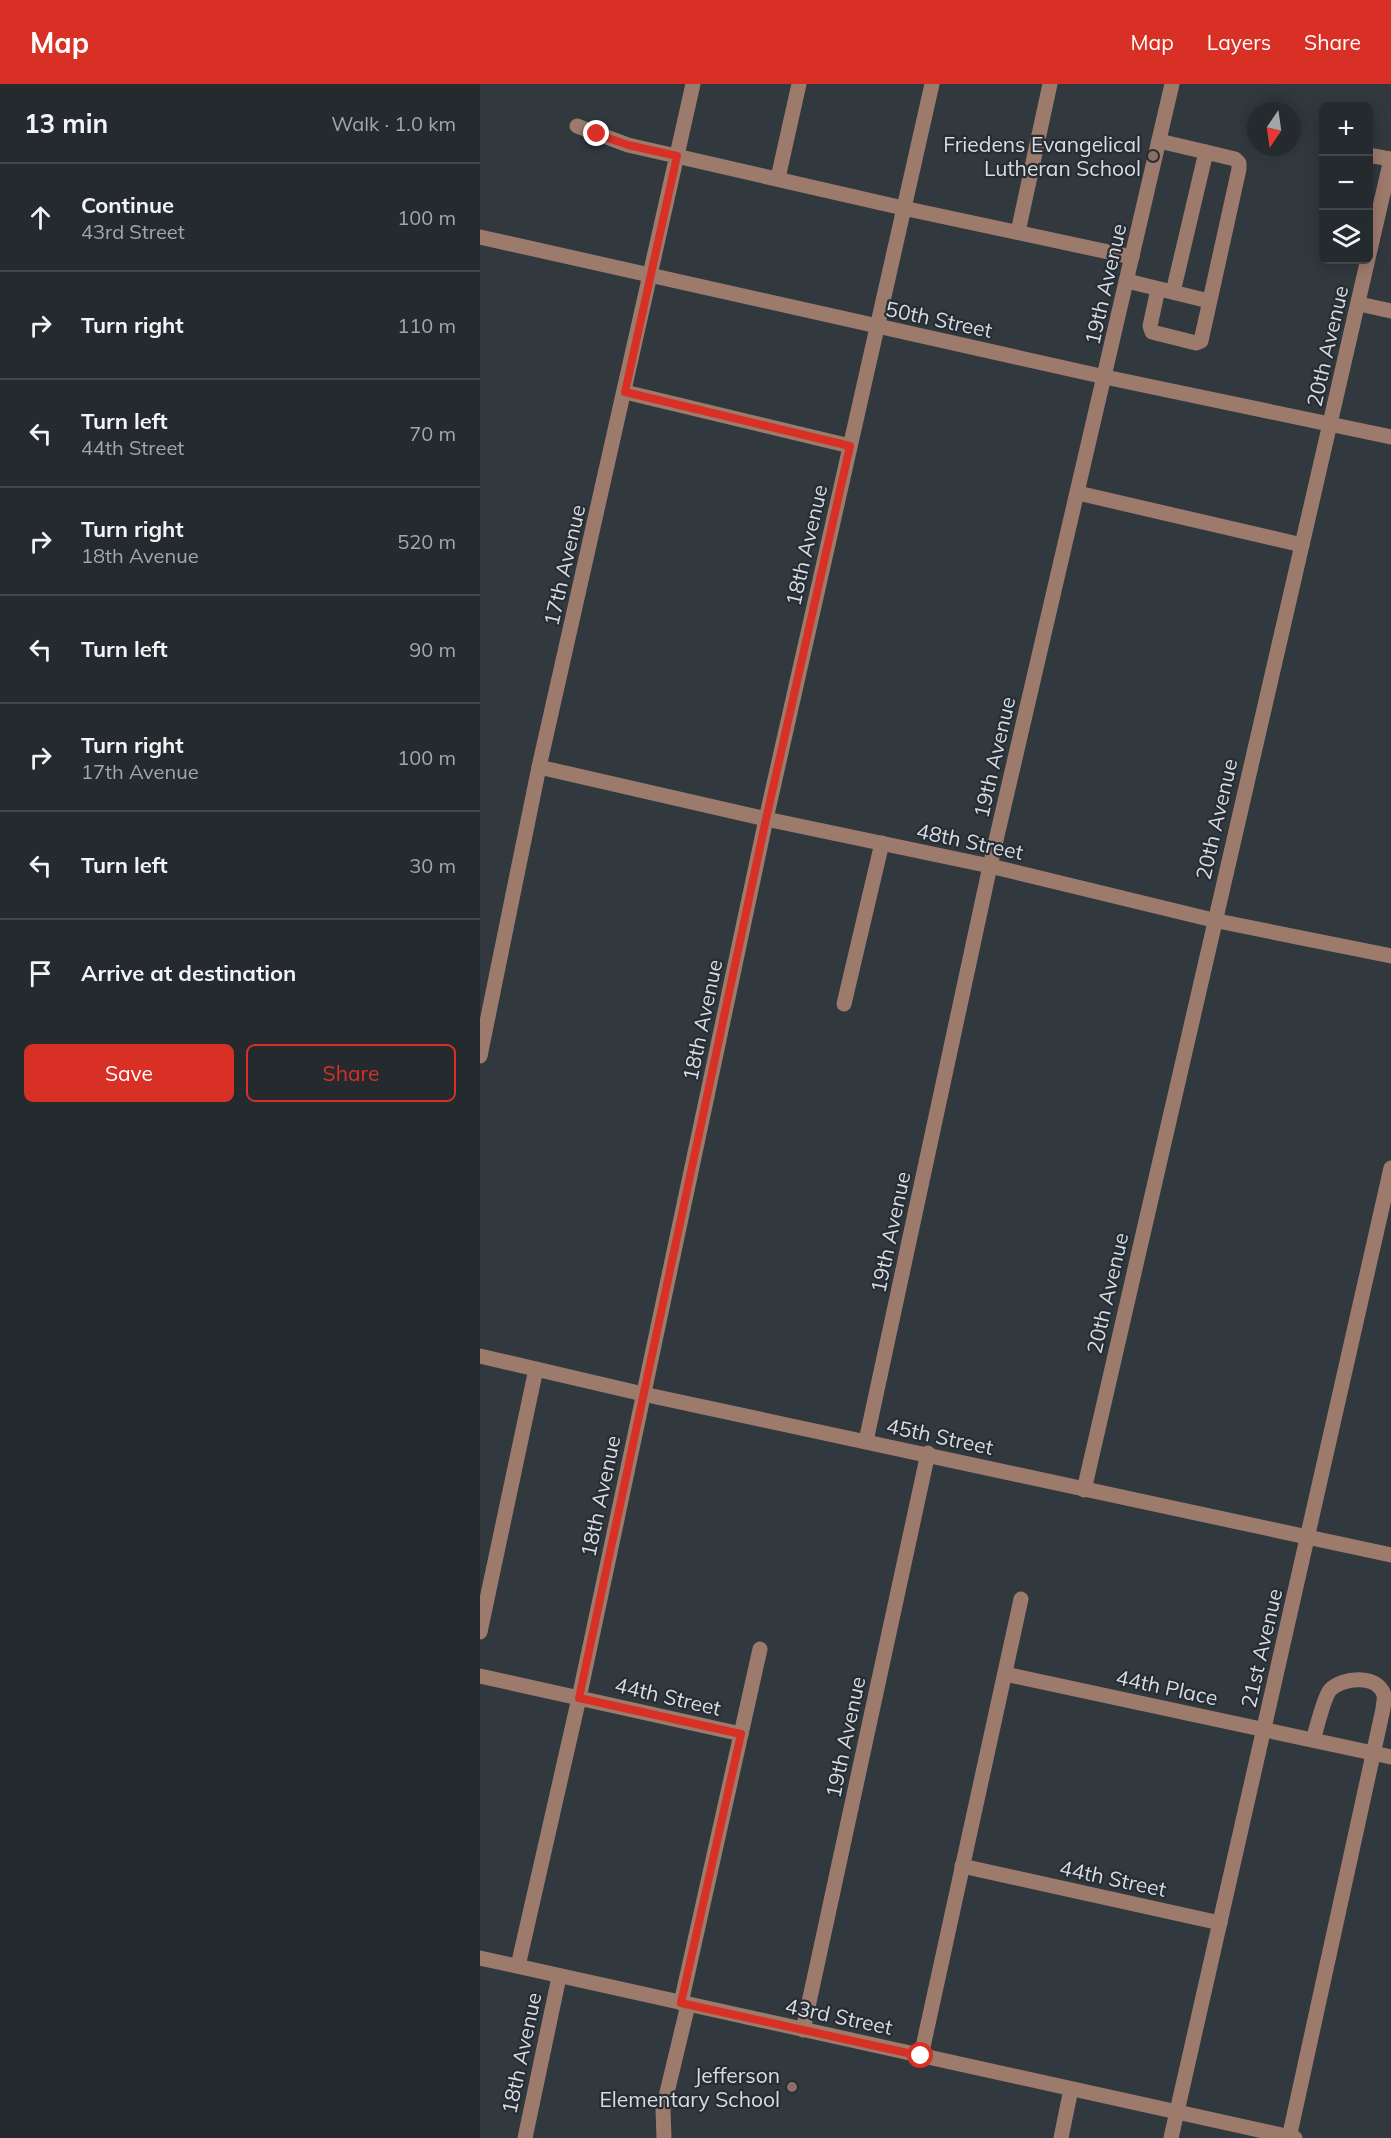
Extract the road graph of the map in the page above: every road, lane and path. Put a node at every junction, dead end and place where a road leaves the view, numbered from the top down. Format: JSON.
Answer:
{"nodes":[{"id":1,"x":693,"y":84,"type":"edge"},
{"id":2,"x":799,"y":84,"type":"edge"},
{"id":3,"x":932,"y":84,"type":"edge"},
{"id":4,"x":1050,"y":84,"type":"edge"},
{"id":5,"x":1172,"y":84,"type":"edge"},
{"id":6,"x":578,"y":126,"type":"dead end"},
{"id":7,"x":1159,"y":141,"type":"junction"},
{"id":8,"x":1206,"y":152,"type":"junction"},
{"id":9,"x":677,"y":156,"type":"junction"},
{"id":10,"x":1373,"y":156,"type":"edge"},
{"id":11,"x":1391,"y":159,"type":"edge"},
{"id":12,"x":778,"y":178,"type":"junction"},
{"id":13,"x":903,"y":208,"type":"junction"},
{"id":14,"x":1018,"y":232,"type":"junction"},
{"id":15,"x":480,"y":237,"type":"edge"},
{"id":16,"x":1132,"y":257,"type":"junction"},
{"id":17,"x":651,"y":277,"type":"junction"},
{"id":18,"x":1127,"y":281,"type":"junction"},
{"id":19,"x":1166,"y":290,"type":"junction"},
{"id":20,"x":1209,"y":301,"type":"junction"},
{"id":21,"x":1359,"y":304,"type":"junction"},
{"id":22,"x":1391,"y":311,"type":"edge"},
{"id":23,"x":877,"y":327,"type":"junction"},
{"id":24,"x":1106,"y":377,"type":"junction"},
{"id":25,"x":625,"y":392,"type":"junction"},
{"id":26,"x":1331,"y":424,"type":"junction"},
{"id":27,"x":1391,"y":437,"type":"edge"},
{"id":28,"x":850,"y":446,"type":"junction"},
{"id":29,"x":1078,"y":493,"type":"junction"},
{"id":30,"x":1302,"y":545,"type":"junction"},
{"id":31,"x":539,"y":767,"type":"junction"},
{"id":32,"x":766,"y":819,"type":"junction"},
{"id":33,"x":882,"y":843,"type":"junction"},
{"id":34,"x":990,"y":866,"type":"junction"},
{"id":35,"x":1214,"y":920,"type":"junction"},
{"id":36,"x":1391,"y":956,"type":"edge"},
{"id":37,"x":844,"y":1004,"type":"dead end"},
{"id":38,"x":480,"y":1056,"type":"edge"},
{"id":39,"x":1391,"y":1168,"type":"edge"},
{"id":40,"x":480,"y":1356,"type":"edge"},
{"id":41,"x":536,"y":1369,"type":"junction"},
{"id":42,"x":643,"y":1394,"type":"junction"},
{"id":43,"x":866,"y":1441,"type":"junction"},
{"id":44,"x":928,"y":1454,"type":"junction"},
{"id":45,"x":1084,"y":1490,"type":"junction"},
{"id":46,"x":1308,"y":1538,"type":"junction"},
{"id":47,"x":1391,"y":1555,"type":"edge"},
{"id":48,"x":1021,"y":1599,"type":"dead end"},
{"id":49,"x":480,"y":1632,"type":"edge"},
{"id":50,"x":760,"y":1649,"type":"dead end"},
{"id":51,"x":1005,"y":1674,"type":"junction"},
{"id":52,"x":480,"y":1676,"type":"edge"},
{"id":53,"x":579,"y":1698,"type":"junction"},
{"id":54,"x":1387,"y":1702,"type":"edge"},
{"id":55,"x":1263,"y":1729,"type":"junction"},
{"id":56,"x":741,"y":1734,"type":"junction"},
{"id":57,"x":1312,"y":1740,"type":"junction"},
{"id":58,"x":1373,"y":1753,"type":"junction"},
{"id":59,"x":1391,"y":1757,"type":"edge"},
{"id":60,"x":962,"y":1866,"type":"junction"},
{"id":61,"x":1220,"y":1923,"type":"junction"},
{"id":62,"x":480,"y":1958,"type":"edge"},
{"id":63,"x":518,"y":1966,"type":"junction"},
{"id":64,"x":559,"y":1977,"type":"junction"},
{"id":65,"x":685,"y":2004,"type":"junction"},
{"id":66,"x":803,"y":2030,"type":"junction"},
{"id":67,"x":921,"y":2056,"type":"junction"},
{"id":68,"x":1071,"y":2090,"type":"junction"},
{"id":69,"x":1177,"y":2113,"type":"junction"},
{"id":70,"x":525,"y":2138,"type":"edge"},
{"id":71,"x":664,"y":2138,"type":"edge"},
{"id":72,"x":1061,"y":2138,"type":"edge"},
{"id":73,"x":1171,"y":2138,"type":"edge"},
{"id":74,"x":1291,"y":2138,"type":"edge"}],
"edges":[{"from":1,"to":9,"type":"street","name":"17th Avenue"},
{"from":2,"to":12,"type":"street"},
{"from":3,"to":13,"type":"street","name":"18th Avenue"},
{"from":4,"to":14,"type":"street"},
{"from":5,"to":7,"type":"street","name":"19th Avenue"},
{"from":6,"to":9,"type":"street"},
{"from":7,"to":8,"type":"street"},
{"from":7,"to":16,"type":"street","name":"19th Avenue"},
{"from":8,"to":19,"type":"street"},
{"from":8,"to":20,"type":"street"},
{"from":9,"to":12,"type":"street"},
{"from":9,"to":17,"type":"street","name":"17th Avenue"},
{"from":10,"to":11,"type":"street"},
{"from":11,"to":21,"type":"street","name":"20th Avenue"},
{"from":12,"to":13,"type":"street"},
{"from":13,"to":14,"type":"street"},
{"from":13,"to":23,"type":"street","name":"18th Avenue"},
{"from":14,"to":16,"type":"street"},
{"from":15,"to":17,"type":"street","name":"50th Street"},
{"from":16,"to":18,"type":"street","name":"19th Avenue"},
{"from":17,"to":23,"type":"street","name":"50th Street"},
{"from":17,"to":25,"type":"street","name":"17th Avenue"},
{"from":18,"to":19,"type":"street"},
{"from":18,"to":24,"type":"street","name":"19th Avenue"},
{"from":19,"to":20,"type":"street"},
{"from":19,"to":20,"type":"street"},
{"from":21,"to":22,"type":"street"},
{"from":21,"to":26,"type":"street","name":"20th Avenue"},
{"from":23,"to":24,"type":"street","name":"50th Street"},
{"from":23,"to":28,"type":"street","name":"18th Avenue"},
{"from":24,"to":26,"type":"street","name":"50th Street"},
{"from":24,"to":29,"type":"street","name":"19th Avenue"},
{"from":25,"to":28,"type":"street"},
{"from":25,"to":31,"type":"street","name":"17th Avenue"},
{"from":26,"to":27,"type":"street","name":"50th Street"},
{"from":26,"to":30,"type":"street","name":"20th Avenue"},
{"from":28,"to":32,"type":"street","name":"18th Avenue"},
{"from":29,"to":30,"type":"street"},
{"from":29,"to":34,"type":"street","name":"19th Avenue"},
{"from":30,"to":35,"type":"street","name":"20th Avenue"},
{"from":31,"to":32,"type":"street","name":"48th Street"},
{"from":31,"to":38,"type":"street","name":"17th Avenue"},
{"from":32,"to":33,"type":"street","name":"48th Street"},
{"from":32,"to":42,"type":"street","name":"18th Avenue"},
{"from":33,"to":34,"type":"street","name":"48th Street"},
{"from":33,"to":37,"type":"street"},
{"from":34,"to":35,"type":"street","name":"48th Street"},
{"from":34,"to":43,"type":"street","name":"19th Avenue"},
{"from":35,"to":36,"type":"street","name":"48th Street"},
{"from":35,"to":45,"type":"street","name":"20th Avenue"},
{"from":39,"to":46,"type":"street","name":"21st Avenue"},
{"from":40,"to":41,"type":"street","name":"45th Street"},
{"from":41,"to":42,"type":"street","name":"45th Street"},
{"from":41,"to":49,"type":"street"},
{"from":42,"to":43,"type":"street","name":"45th Street"},
{"from":42,"to":53,"type":"street","name":"18th Avenue"},
{"from":43,"to":44,"type":"street","name":"45th Street"},
{"from":44,"to":45,"type":"street","name":"45th Street"},
{"from":44,"to":66,"type":"street","name":"19th Avenue"},
{"from":45,"to":46,"type":"street","name":"45th Street"},
{"from":46,"to":47,"type":"street","name":"45th Street"},
{"from":46,"to":55,"type":"street","name":"21st Avenue"},
{"from":48,"to":51,"type":"street"},
{"from":50,"to":56,"type":"street"},
{"from":51,"to":55,"type":"street","name":"44th Place"},
{"from":51,"to":60,"type":"street"},
{"from":52,"to":53,"type":"street","name":"44th Street"},
{"from":53,"to":56,"type":"street","name":"44th Street"},
{"from":53,"to":63,"type":"street","name":"18th Avenue"},
{"from":54,"to":57,"type":"street"},
{"from":54,"to":58,"type":"street"},
{"from":55,"to":57,"type":"street","name":"44th Place"},
{"from":55,"to":61,"type":"street","name":"21st Avenue"},
{"from":56,"to":65,"type":"street"},
{"from":57,"to":58,"type":"street","name":"44th Place"},
{"from":58,"to":59,"type":"street","name":"44th Place"},
{"from":58,"to":74,"type":"street"},
{"from":60,"to":61,"type":"street","name":"44th Street"},
{"from":60,"to":67,"type":"street"},
{"from":61,"to":69,"type":"street","name":"21st Avenue"},
{"from":62,"to":63,"type":"street","name":"43rd Street"},
{"from":63,"to":64,"type":"street","name":"43rd Street"},
{"from":64,"to":65,"type":"street","name":"43rd Street"},
{"from":64,"to":70,"type":"street","name":"18th Avenue"},
{"from":65,"to":66,"type":"street","name":"43rd Street"},
{"from":65,"to":71,"type":"street"},
{"from":66,"to":67,"type":"street","name":"43rd Street"},
{"from":67,"to":68,"type":"street","name":"43rd Street"},
{"from":68,"to":69,"type":"street","name":"43rd Street"},
{"from":68,"to":72,"type":"street"},
{"from":69,"to":73,"type":"street","name":"21st Avenue"},
{"from":69,"to":74,"type":"street","name":"43rd Street"}]}
